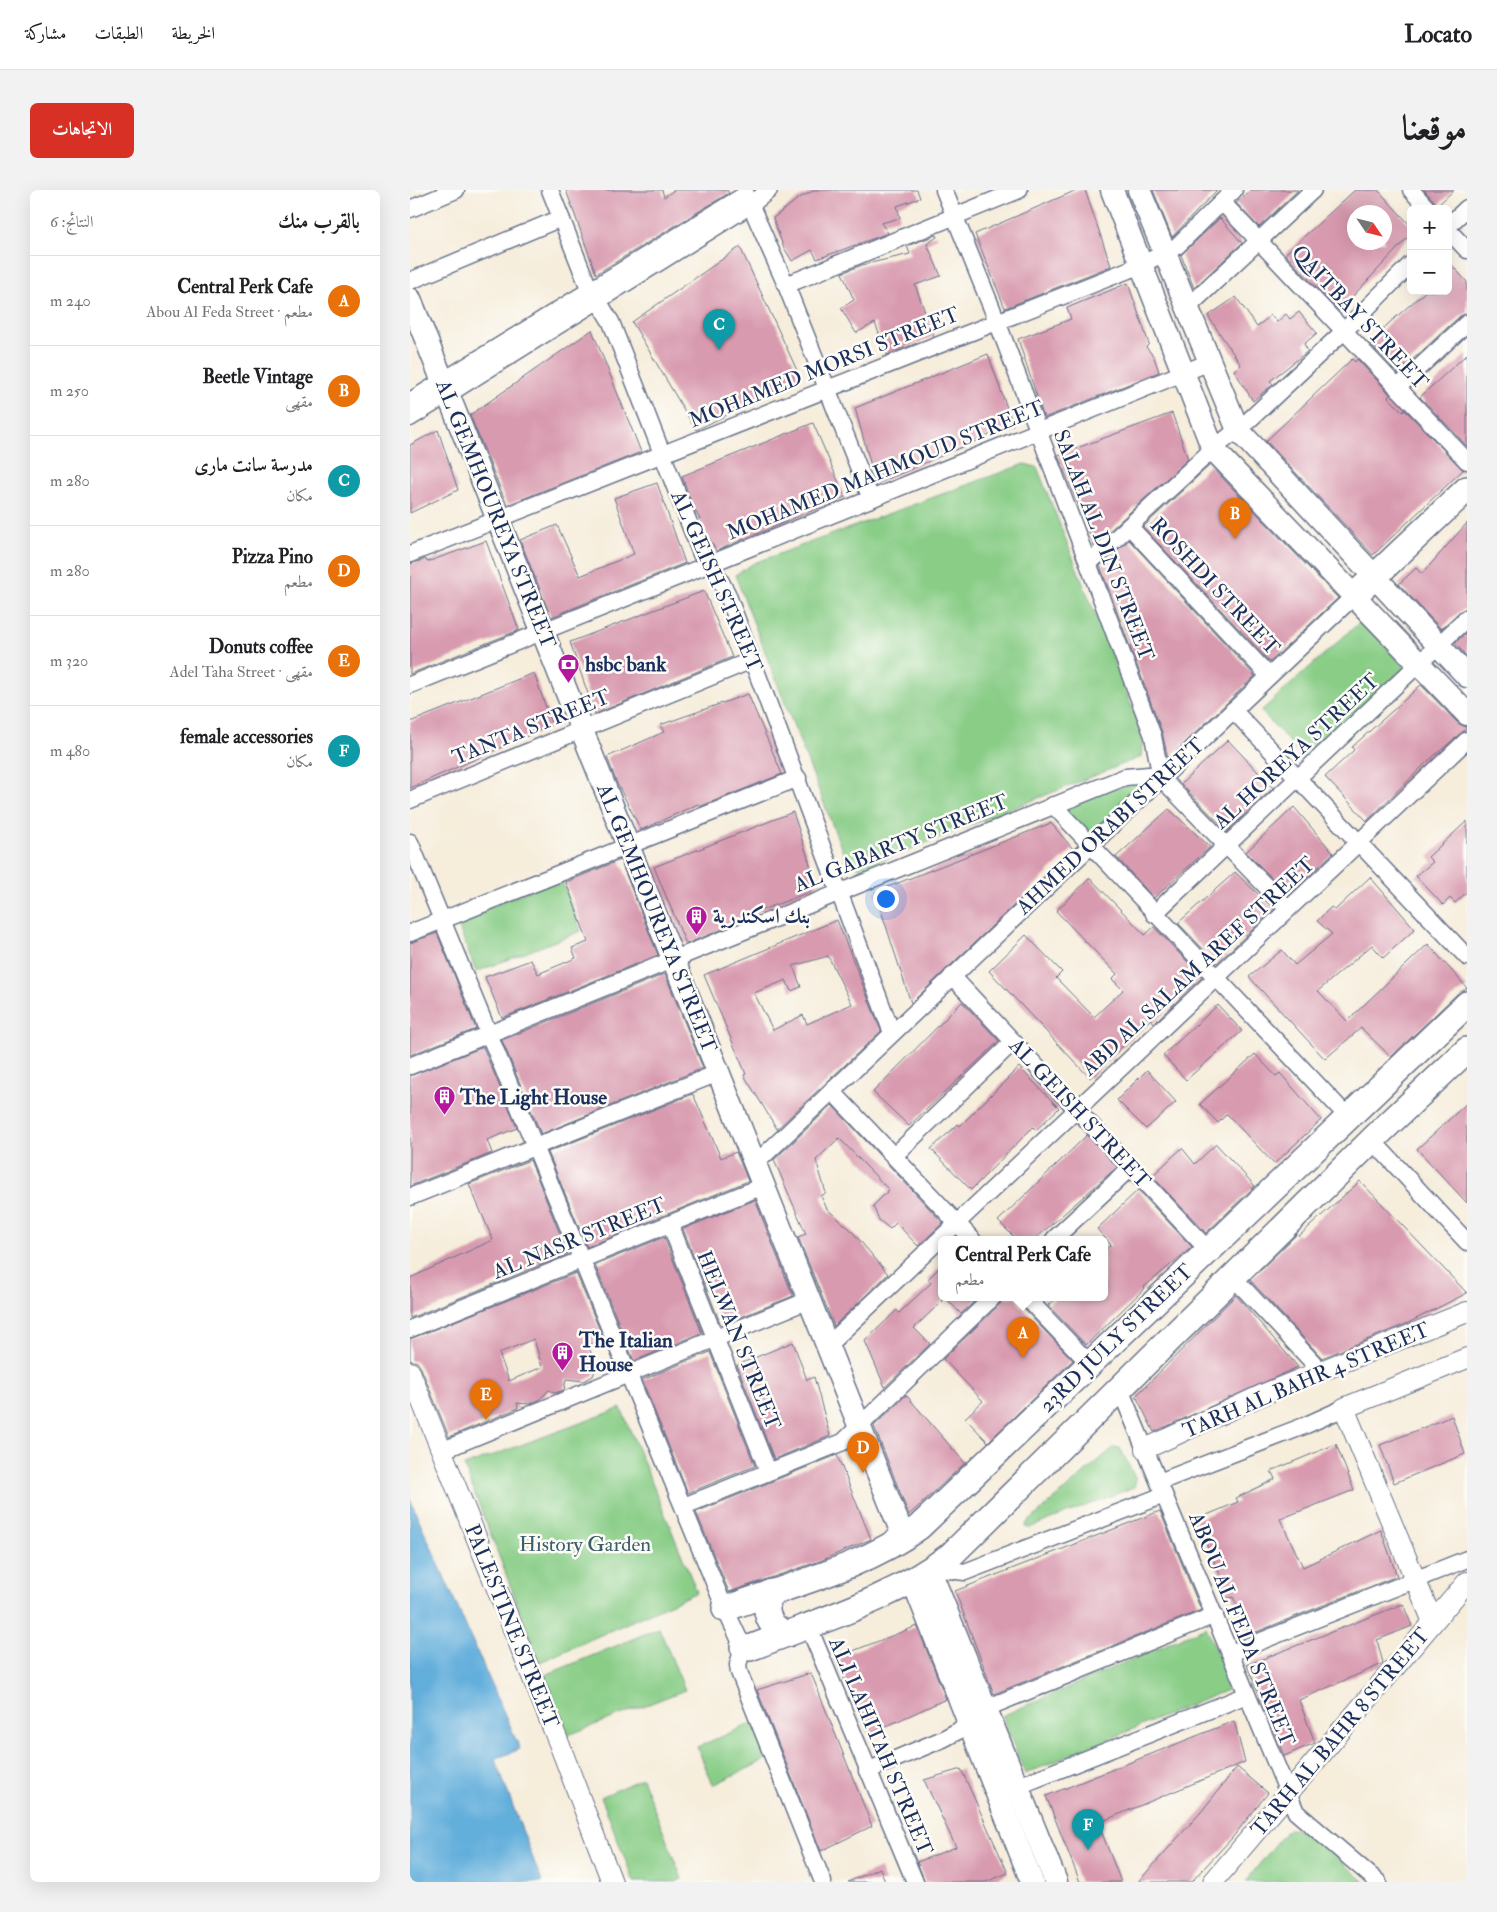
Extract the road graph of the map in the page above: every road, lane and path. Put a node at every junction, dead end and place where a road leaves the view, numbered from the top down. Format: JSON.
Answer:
{"nodes":[{"id":1,"x":456,"y":190,"type":"edge"},
{"id":2,"x":550,"y":190,"type":"edge"},
{"id":3,"x":769,"y":190,"type":"edge"},
{"id":4,"x":944,"y":190,"type":"edge"},
{"id":5,"x":1019,"y":190,"type":"edge"},
{"id":6,"x":1112,"y":190,"type":"edge"},
{"id":7,"x":1139,"y":190,"type":"edge"},
{"id":8,"x":1234,"y":190,"type":"edge"},
{"id":9,"x":1313,"y":190,"type":"edge"},
{"id":10,"x":1411,"y":190,"type":"edge"},
{"id":11,"x":747,"y":196,"type":"edge"},
{"id":12,"x":1222,"y":202,"type":"junction"},
{"id":13,"x":1424,"y":205,"type":"edge"},
{"id":14,"x":1467,"y":208,"type":"edge"},
{"id":15,"x":410,"y":209,"type":"edge"},
{"id":16,"x":954,"y":215,"type":"junction"},
{"id":17,"x":561,"y":218,"type":"junction"},
{"id":18,"x":1452,"y":222,"type":"edge"},
{"id":19,"x":1452,"y":234,"type":"edge"},
{"id":20,"x":1259,"y":241,"type":"junction"},
{"id":21,"x":1467,"y":250,"type":"edge"},
{"id":22,"x":1167,"y":252,"type":"junction"},
{"id":23,"x":1141,"y":265,"type":"junction"},
{"id":24,"x":1407,"y":268,"type":"edge"},
{"id":25,"x":410,"y":281,"type":"edge"},
{"id":26,"x":786,"y":285,"type":"junction"},
{"id":27,"x":594,"y":295,"type":"junction"},
{"id":28,"x":410,"y":298,"type":"edge"},
{"id":29,"x":1188,"y":308,"type":"junction"},
{"id":30,"x":997,"y":321,"type":"junction"},
{"id":31,"x":1467,"y":323,"type":"edge"},
{"id":32,"x":1344,"y":331,"type":"junction"},
{"id":33,"x":1210,"y":362,"type":"junction"},
{"id":34,"x":1184,"y":373,"type":"junction"},
{"id":35,"x":446,"y":387,"type":"junction"},
{"id":36,"x":828,"y":388,"type":"junction"},
{"id":37,"x":1397,"y":388,"type":"junction"},
{"id":38,"x":410,"y":401,"type":"edge"},
{"id":39,"x":410,"y":418,"type":"edge"},
{"id":40,"x":1238,"y":430,"type":"junction"},
{"id":41,"x":1038,"y":431,"type":"junction"},
{"id":42,"x":1213,"y":450,"type":"junction"},
{"id":43,"x":663,"y":454,"type":"junction"},
{"id":44,"x":1467,"y":461,"type":"edge"},
{"id":45,"x":1467,"y":489,"type":"edge"},
{"id":46,"x":870,"y":499,"type":"junction"},
{"id":47,"x":498,"y":518,"type":"junction"},
{"id":48,"x":1129,"y":526,"type":"junction"},
{"id":49,"x":410,"y":554,"type":"edge"},
{"id":50,"x":1089,"y":563,"type":"junction"},
{"id":51,"x":708,"y":564,"type":"junction"},
{"id":52,"x":1374,"y":577,"type":"junction"},
{"id":53,"x":1354,"y":596,"type":"junction"},
{"id":54,"x":1467,"y":618,"type":"edge"},
{"id":55,"x":542,"y":631,"type":"junction"},
{"id":56,"x":1438,"y":645,"type":"junction"},
{"id":57,"x":752,"y":660,"type":"junction"},
{"id":58,"x":1419,"y":664,"type":"junction"},
{"id":59,"x":1269,"y":676,"type":"junction"},
{"id":60,"x":1467,"y":676,"type":"edge"},
{"id":61,"x":410,"y":685,"type":"edge"},
{"id":62,"x":1233,"y":710,"type":"junction"},
{"id":63,"x":1467,"y":714,"type":"edge"},
{"id":64,"x":582,"y":730,"type":"junction"},
{"id":65,"x":1467,"y":740,"type":"edge"},
{"id":66,"x":798,"y":778,"type":"junction"},
{"id":67,"x":1161,"y":778,"type":"junction"},
{"id":68,"x":1298,"y":778,"type":"junction"},
{"id":69,"x":410,"y":800,"type":"edge"},
{"id":70,"x":1053,"y":805,"type":"junction"},
{"id":71,"x":410,"y":842,"type":"edge"},
{"id":72,"x":1359,"y":843,"type":"junction"},
{"id":73,"x":1227,"y":845,"type":"junction"},
{"id":74,"x":628,"y":846,"type":"junction"},
{"id":75,"x":1090,"y":846,"type":"junction"},
{"id":76,"x":840,"y":891,"type":"junction"},
{"id":77,"x":1288,"y":909,"type":"junction"},
{"id":78,"x":1154,"y":914,"type":"junction"},
{"id":79,"x":442,"y":920,"type":"junction"},
{"id":80,"x":410,"y":933,"type":"edge"},
{"id":81,"x":1467,"y":957,"type":"edge"},
{"id":82,"x":673,"y":959,"type":"junction"},
{"id":83,"x":952,"y":976,"type":"junction"},
{"id":84,"x":1216,"y":978,"type":"junction"},
{"id":85,"x":1467,"y":1004,"type":"edge"},
{"id":86,"x":892,"y":1033,"type":"junction"},
{"id":87,"x":489,"y":1034,"type":"junction"},
{"id":88,"x":1013,"y":1042,"type":"junction"},
{"id":89,"x":1466,"y":1051,"type":"edge"},
{"id":90,"x":1414,"y":1055,"type":"junction"},
{"id":91,"x":410,"y":1066,"type":"edge"},
{"id":92,"x":718,"y":1073,"type":"junction"},
{"id":93,"x":832,"y":1091,"type":"junction"},
{"id":94,"x":1077,"y":1110,"type":"junction"},
{"id":95,"x":1348,"y":1117,"type":"junction"},
{"id":96,"x":1372,"y":1140,"type":"junction"},
{"id":97,"x":536,"y":1147,"type":"junction"},
{"id":98,"x":894,"y":1156,"type":"junction"},
{"id":99,"x":755,"y":1164,"type":"junction"},
{"id":100,"x":1130,"y":1167,"type":"junction"},
{"id":101,"x":763,"y":1186,"type":"junction"},
{"id":102,"x":410,"y":1198,"type":"edge"},
{"id":103,"x":957,"y":1223,"type":"junction"},
{"id":104,"x":670,"y":1224,"type":"junction"},
{"id":105,"x":943,"y":1236,"type":"edge"},
{"id":106,"x":969,"y":1236,"type":"edge"},
{"id":107,"x":1057,"y":1236,"type":"edge"},
{"id":108,"x":1465,"y":1236,"type":"edge"},
{"id":109,"x":938,"y":1241,"type":"edge"},
{"id":110,"x":1208,"y":1250,"type":"junction"},
{"id":111,"x":582,"y":1260,"type":"junction"},
{"id":112,"x":1233,"y":1277,"type":"junction"},
{"id":113,"x":809,"y":1300,"type":"junction"},
{"id":114,"x":989,"y":1301,"type":"edge"},
{"id":115,"x":1030,"y":1301,"type":"edge"},
{"id":116,"x":1467,"y":1312,"type":"edge"},
{"id":117,"x":1136,"y":1318,"type":"junction"},
{"id":118,"x":410,"y":1329,"type":"edge"},
{"id":119,"x":715,"y":1338,"type":"junction"},
{"id":120,"x":1166,"y":1344,"type":"junction"},
{"id":121,"x":827,"y":1346,"type":"junction"},
{"id":122,"x":1467,"y":1358,"type":"edge"},
{"id":123,"x":1089,"y":1363,"type":"junction"},
{"id":124,"x":1321,"y":1371,"type":"junction"},
{"id":125,"x":410,"y":1372,"type":"edge"},
{"id":126,"x":628,"y":1373,"type":"junction"},
{"id":127,"x":1120,"y":1389,"type":"junction"},
{"id":128,"x":1344,"y":1408,"type":"junction"},
{"id":129,"x":1038,"y":1413,"type":"junction"},
{"id":130,"x":858,"y":1427,"type":"junction"},
{"id":131,"x":1073,"y":1434,"type":"junction"},
{"id":132,"x":1145,"y":1449,"type":"junction"},
{"id":133,"x":441,"y":1451,"type":"junction"},
{"id":134,"x":768,"y":1471,"type":"junction"},
{"id":135,"x":1161,"y":1488,"type":"junction"},
{"id":136,"x":684,"y":1506,"type":"junction"},
{"id":137,"x":904,"y":1538,"type":"junction"},
{"id":138,"x":1467,"y":1559,"type":"edge"},
{"id":139,"x":926,"y":1573,"type":"junction"},
{"id":140,"x":1415,"y":1578,"type":"junction"},
{"id":141,"x":1467,"y":1582,"type":"edge"},
{"id":142,"x":771,"y":1592,"type":"junction"},
{"id":143,"x":725,"y":1609,"type":"junction"},
{"id":144,"x":1214,"y":1615,"type":"junction"},
{"id":145,"x":1433,"y":1622,"type":"junction"},
{"id":146,"x":797,"y":1629,"type":"junction"},
{"id":147,"x":743,"y":1647,"type":"junction"},
{"id":148,"x":1231,"y":1653,"type":"junction"},
{"id":149,"x":1248,"y":1695,"type":"junction"},
{"id":150,"x":976,"y":1715,"type":"junction"},
{"id":151,"x":867,"y":1772,"type":"junction"},
{"id":152,"x":1016,"y":1787,"type":"junction"},
{"id":153,"x":1287,"y":1794,"type":"junction"},
{"id":154,"x":612,"y":1882,"type":"edge"},
{"id":155,"x":823,"y":1882,"type":"edge"},
{"id":156,"x":914,"y":1882,"type":"edge"},
{"id":157,"x":1032,"y":1882,"type":"edge"},
{"id":158,"x":1056,"y":1882,"type":"edge"},
{"id":159,"x":1213,"y":1882,"type":"edge"},
{"id":160,"x":1378,"y":1882,"type":"edge"}],
"edges":[{"from":1,"to":15,"type":"street"},
{"from":2,"to":17,"type":"street","name":"AL GEISH STREET"},
{"from":3,"to":11,"type":"street"},
{"from":4,"to":16,"type":"street","name":"SALAH AL DIN STREET"},
{"from":5,"to":16,"type":"street"},
{"from":6,"to":23,"type":"main road"},
{"from":7,"to":22,"type":"main road"},
{"from":8,"to":12,"type":"street","name":"MOHAMED MORSI STREET"},
{"from":9,"to":20,"type":"street"},
{"from":10,"to":13,"type":"street"},
{"from":11,"to":26,"type":"street"},
{"from":11,"to":27,"type":"street"},
{"from":12,"to":20,"type":"street","name":"QAITBAY STREET"},
{"from":12,"to":22,"type":"street","name":"MOHAMED MORSI STREET"},
{"from":14,"to":18,"type":"street"},
{"from":16,"to":26,"type":"street"},
{"from":16,"to":30,"type":"street","name":"SALAH AL DIN STREET"},
{"from":17,"to":25,"type":"street"},
{"from":17,"to":27,"type":"street","name":"AL GEISH STREET"},
{"from":19,"to":21,"type":"street"},
{"from":20,"to":29,"type":"street"},
{"from":20,"to":32,"type":"street","name":"QAITBAY STREET"},
{"from":22,"to":23,"type":"street","name":"MOHAMED MORSI STREET"},
{"from":22,"to":29,"type":"main road"},
{"from":23,"to":30,"type":"street","name":"MOHAMED MORSI STREET"},
{"from":23,"to":34,"type":"main road"},
{"from":24,"to":32,"type":"street"},
{"from":26,"to":36,"type":"street"},
{"from":27,"to":35,"type":"street"},
{"from":27,"to":43,"type":"street","name":"AL GEISH STREET"},
{"from":28,"to":35,"type":"main road","name":"AL GEMHOUREYA STREET"},
{"from":29,"to":33,"type":"main road"},
{"from":30,"to":36,"type":"street","name":"MOHAMED MORSI STREET"},
{"from":30,"to":41,"type":"street","name":"SALAH AL DIN STREET"},
{"from":31,"to":37,"type":"street"},
{"from":32,"to":37,"type":"street","name":"QAITBAY STREET"},
{"from":32,"to":40,"type":"street"},
{"from":33,"to":34,"type":"street","name":"MOHAMED MAHMOUD STREET"},
{"from":33,"to":40,"type":"main road"},
{"from":34,"to":41,"type":"street","name":"MOHAMED MAHMOUD STREET"},
{"from":34,"to":42,"type":"main road"},
{"from":35,"to":38,"type":"street"},
{"from":35,"to":39,"type":"street"},
{"from":35,"to":47,"type":"main road","name":"AL GEMHOUREYA STREET"},
{"from":36,"to":43,"type":"street","name":"MOHAMED MORSI STREET"},
{"from":36,"to":46,"type":"street"},
{"from":37,"to":44,"type":"street","name":"QAITBAY STREET"},
{"from":40,"to":42,"type":"street"},
{"from":40,"to":52,"type":"main road"},
{"from":41,"to":46,"type":"street","name":"MOHAMED MAHMOUD STREET"},
{"from":41,"to":50,"type":"street","name":"SALAH AL DIN STREET"},
{"from":42,"to":48,"type":"street"},
{"from":42,"to":53,"type":"main road"},
{"from":43,"to":47,"type":"street","name":"MOHAMED MORSI STREET"},
{"from":43,"to":51,"type":"street","name":"AL GEISH STREET"},
{"from":45,"to":52,"type":"main road","name":"AHMED ORABI STREET"},
{"from":46,"to":51,"type":"street","name":"MOHAMED MAHMOUD STREET"},
{"from":47,"to":49,"type":"street","name":"MOHAMED MORSI STREET"},
{"from":47,"to":55,"type":"main road","name":"AL GEMHOUREYA STREET"},
{"from":48,"to":50,"type":"street"},
{"from":48,"to":59,"type":"street","name":"ROSHDI STREET"},
{"from":50,"to":67,"type":"street","name":"SALAH AL DIN STREET"},
{"from":51,"to":55,"type":"street","name":"MOHAMED MAHMOUD STREET"},
{"from":51,"to":57,"type":"street","name":"AL GEISH STREET"},
{"from":52,"to":53,"type":"main road","name":"AHMED ORABI STREET"},
{"from":52,"to":56,"type":"main road"},
{"from":53,"to":58,"type":"main road"},
{"from":53,"to":59,"type":"street","name":"AHMED ORABI STREET"},
{"from":54,"to":56,"type":"street","name":"AL HOREYA STREET"},
{"from":55,"to":61,"type":"street","name":"MOHAMED MAHMOUD STREET"},
{"from":55,"to":64,"type":"main road","name":"AL GEMHOUREYA STREET"},
{"from":56,"to":58,"type":"street","name":"AL HOREYA STREET"},
{"from":56,"to":60,"type":"main road"},
{"from":57,"to":64,"type":"street","name":"TANTA STREET"},
{"from":57,"to":66,"type":"street","name":"AL GEISH STREET"},
{"from":58,"to":63,"type":"main road"},
{"from":58,"to":68,"type":"street","name":"AL HOREYA STREET"},
{"from":59,"to":62,"type":"street","name":"AHMED ORABI STREET"},
{"from":62,"to":67,"type":"street","name":"AHMED ORABI STREET"},
{"from":62,"to":68,"type":"street"},
{"from":64,"to":69,"type":"street","name":"TANTA STREET"},
{"from":64,"to":74,"type":"main road","name":"AL GEMHOUREYA STREET"},
{"from":65,"to":72,"type":"street","name":"ABD AL SALAM AREF STREET"},
{"from":66,"to":74,"type":"street"},
{"from":66,"to":76,"type":"street","name":"AL GEISH STREET"},
{"from":67,"to":70,"type":"street","name":"AL GABARTY STREET"},
{"from":67,"to":73,"type":"street"},
{"from":67,"to":75,"type":"street","name":"AHMED ORABI STREET"},
{"from":68,"to":72,"type":"street"},
{"from":68,"to":73,"type":"street","name":"AL HOREYA STREET"},
{"from":70,"to":75,"type":"street"},
{"from":70,"to":76,"type":"street","name":"AL GABARTY STREET"},
{"from":71,"to":79,"type":"street"},
{"from":72,"to":77,"type":"street","name":"ABD AL SALAM AREF STREET"},
{"from":72,"to":81,"type":"street"},
{"from":73,"to":77,"type":"street"},
{"from":73,"to":78,"type":"street","name":"AL HOREYA STREET"},
{"from":74,"to":79,"type":"street"},
{"from":74,"to":82,"type":"main road","name":"AL GEMHOUREYA STREET"},
{"from":75,"to":78,"type":"street"},
{"from":75,"to":83,"type":"street","name":"AHMED ORABI STREET"},
{"from":76,"to":82,"type":"street","name":"AL GABARTY STREET"},
{"from":76,"to":86,"type":"street","name":"AL GEISH STREET"},
{"from":77,"to":84,"type":"street","name":"ABD AL SALAM AREF STREET"},
{"from":78,"to":84,"type":"street"},
{"from":79,"to":80,"type":"street"},
{"from":79,"to":87,"type":"street"},
{"from":82,"to":87,"type":"street","name":"AL GABARTY STREET"},
{"from":82,"to":92,"type":"main road","name":"AL GEMHOUREYA STREET"},
{"from":83,"to":86,"type":"street","name":"AHMED ORABI STREET"},
{"from":83,"to":88,"type":"street","name":"AL GEISH STREET"},
{"from":84,"to":94,"type":"street","name":"ABD AL SALAM AREF STREET"},
{"from":84,"to":95,"type":"street"},
{"from":85,"to":90,"type":"main road","name":"23RD JULY STREET"},
{"from":86,"to":93,"type":"street","name":"AHMED ORABI STREET"},
{"from":87,"to":91,"type":"street","name":"AL GABARTY STREET"},
{"from":87,"to":97,"type":"street"},
{"from":88,"to":94,"type":"street","name":"AL GEISH STREET"},
{"from":88,"to":98,"type":"street"},
{"from":89,"to":90,"type":"main road"},
{"from":89,"to":96,"type":"main road","name":"23RD JULY STREET"},
{"from":90,"to":95,"type":"main road","name":"23RD JULY STREET"},
{"from":92,"to":97,"type":"street"},
{"from":92,"to":99,"type":"main road","name":"AL GEMHOUREYA STREET"},
{"from":93,"to":98,"type":"street"},
{"from":93,"to":99,"type":"street","name":"AHMED ORABI STREET"},
{"from":94,"to":100,"type":"street","name":"AL GEISH STREET"},
{"from":94,"to":103,"type":"street","name":"ABD AL SALAM AREF STREET"},
{"from":95,"to":110,"type":"main road","name":"23RD JULY STREET"},
{"from":96,"to":108,"type":"street"},
{"from":96,"to":112,"type":"main road","name":"23RD JULY STREET"},
{"from":97,"to":102,"type":"street"},
{"from":97,"to":111,"type":"street"},
{"from":98,"to":103,"type":"street"},
{"from":99,"to":101,"type":"main road","name":"AL GEMHOUREYA STREET"},
{"from":100,"to":107,"type":"street"},
{"from":100,"to":110,"type":"street","name":"AL GEISH STREET"},
{"from":101,"to":104,"type":"street","name":"AL NASR STREET"},
{"from":101,"to":113,"type":"main road","name":"AL GEMHOUREYA STREET"},
{"from":103,"to":105,"type":"street","name":"ABD AL SALAM AREF STREET"},
{"from":103,"to":106,"type":"street"},
{"from":104,"to":111,"type":"street","name":"AL NASR STREET"},
{"from":104,"to":119,"type":"street","name":"HELWAN STREET"},
{"from":109,"to":121,"type":"street","name":"ABD AL SALAM AREF STREET"},
{"from":110,"to":117,"type":"main road","name":"23RD JULY STREET"},
{"from":111,"to":118,"type":"street","name":"AL NASR STREET"},
{"from":111,"to":126,"type":"street"},
{"from":112,"to":120,"type":"main road","name":"23RD JULY STREET"},
{"from":112,"to":124,"type":"street"},
{"from":113,"to":119,"type":"street"},
{"from":113,"to":121,"type":"main road","name":"AL GEMHOUREYA STREET"},
{"from":114,"to":130,"type":"street"},
{"from":115,"to":123,"type":"street"},
{"from":116,"to":124,"type":"street","name":"TARH AL BAHR 4 STREET"},
{"from":117,"to":120,"type":"main road"},
{"from":117,"to":123,"type":"main road","name":"23RD JULY STREET"},
{"from":119,"to":126,"type":"street"},
{"from":119,"to":134,"type":"street","name":"HELWAN STREET"},
{"from":120,"to":127,"type":"main road","name":"23RD JULY STREET"},
{"from":121,"to":130,"type":"main road","name":"AL GEMHOUREYA STREET"},
{"from":122,"to":128,"type":"street","name":"TARH AL BAHR 4 STREET"},
{"from":123,"to":129,"type":"main road","name":"23RD JULY STREET"},
{"from":124,"to":132,"type":"street","name":"TARH AL BAHR 4 STREET"},
{"from":125,"to":133,"type":"street","name":"PALESTINE STREET"},
{"from":126,"to":133,"type":"street"},
{"from":126,"to":136,"type":"street"},
{"from":127,"to":131,"type":"main road","name":"23RD JULY STREET"},
{"from":127,"to":132,"type":"street","name":"ABOU AL FEDA STREET"},
{"from":128,"to":135,"type":"street","name":"TARH AL BAHR 4 STREET"},
{"from":128,"to":140,"type":"street"},
{"from":129,"to":131,"type":"main road"},
{"from":129,"to":137,"type":"main road","name":"23RD JULY STREET"},
{"from":130,"to":134,"type":"street"},
{"from":130,"to":137,"type":"main road","name":"AL GEMHOUREYA STREET"},
{"from":131,"to":139,"type":"main road","name":"23RD JULY STREET"},
{"from":132,"to":135,"type":"street","name":"ABOU AL FEDA STREET"},
{"from":133,"to":154,"type":"street","name":"PALESTINE STREET"},
{"from":134,"to":136,"type":"street"},
{"from":135,"to":139,"type":"street","name":"TARH AL BAHR 4 STREET"},
{"from":135,"to":144,"type":"street","name":"ABOU AL FEDA STREET"},
{"from":136,"to":143,"type":"street"},
{"from":137,"to":142,"type":"main road","name":"23RD JULY STREET"},
{"from":138,"to":140,"type":"street"},
{"from":139,"to":146,"type":"main road","name":"23RD JULY STREET"},
{"from":139,"to":150,"type":"main road"},
{"from":140,"to":145,"type":"street"},
{"from":140,"to":148,"type":"street"},
{"from":141,"to":145,"type":"street","name":"TARH AL BAHR 8 STREET"},
{"from":142,"to":143,"type":"main road","name":"23RD JULY STREET"},
{"from":142,"to":146,"type":"main road"},
{"from":143,"to":147,"type":"street"},
{"from":144,"to":148,"type":"street","name":"ABOU AL FEDA STREET"},
{"from":144,"to":150,"type":"street"},
{"from":145,"to":153,"type":"street","name":"TARH AL BAHR 8 STREET"},
{"from":146,"to":147,"type":"main road","name":"23RD JULY STREET"},
{"from":146,"to":151,"type":"street","name":"ALI LAHITAH STREET"},
{"from":147,"to":155,"type":"street"},
{"from":148,"to":149,"type":"street","name":"ABOU AL FEDA STREET"},
{"from":149,"to":152,"type":"street"},
{"from":149,"to":153,"type":"street","name":"ABOU AL FEDA STREET"},
{"from":150,"to":151,"type":"street"},
{"from":150,"to":152,"type":"main road"},
{"from":150,"to":157,"type":"main road"},
{"from":151,"to":156,"type":"street","name":"ALI LAHITAH STREET"},
{"from":152,"to":158,"type":"main road"},
{"from":153,"to":159,"type":"street","name":"TARH AL BAHR 8 STREET"},
{"from":153,"to":160,"type":"street","name":"ABOU AL FEDA STREET"}]}
